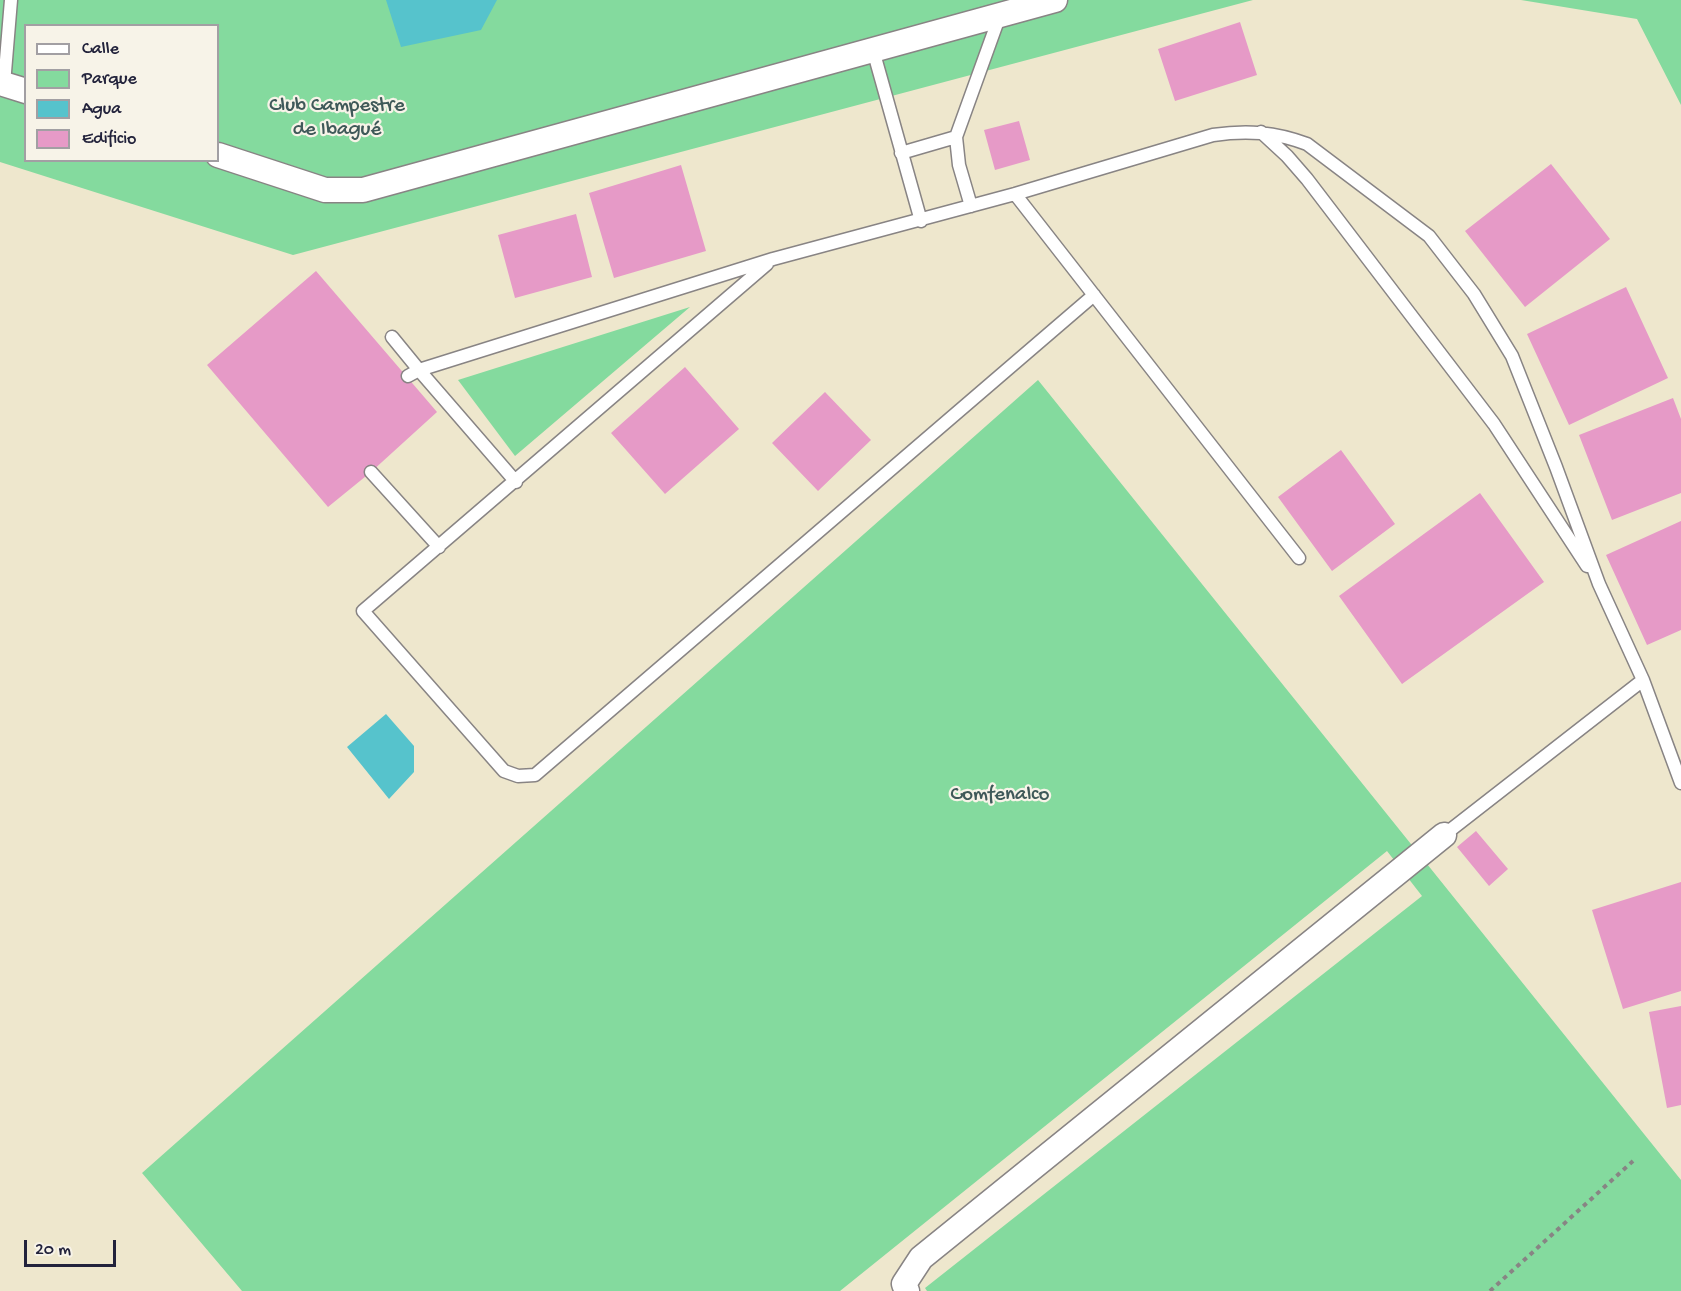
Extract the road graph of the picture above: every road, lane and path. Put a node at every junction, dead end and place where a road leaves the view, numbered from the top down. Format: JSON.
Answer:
{"nodes":[{"id":1,"x":11,"y":0,"type":"edge"},
{"id":2,"x":1055,"y":0,"type":"edge"},
{"id":3,"x":1000,"y":15,"type":"junction"},
{"id":4,"x":873,"y":50,"type":"junction"},
{"id":5,"x":10,"y":86,"type":"edge"},
{"id":6,"x":1260,"y":132,"type":"junction"},
{"id":7,"x":956,"y":136,"type":"junction"},
{"id":8,"x":901,"y":153,"type":"junction"},
{"id":9,"x":219,"y":155,"type":"edge"},
{"id":10,"x":1015,"y":194,"type":"junction"},
{"id":11,"x":971,"y":206,"type":"junction"},
{"id":12,"x":921,"y":221,"type":"junction"},
{"id":13,"x":773,"y":259,"type":"junction"},
{"id":14,"x":1094,"y":295,"type":"junction"},
{"id":15,"x":392,"y":337,"type":"dead end"},
{"id":16,"x":413,"y":373,"type":"junction"},
{"id":17,"x":371,"y":472,"type":"dead end"},
{"id":18,"x":516,"y":482,"type":"junction"},
{"id":19,"x":439,"y":547,"type":"junction"},
{"id":20,"x":1299,"y":558,"type":"dead end"},
{"id":21,"x":1599,"y":584,"type":"junction"},
{"id":22,"x":1642,"y":680,"type":"junction"},
{"id":23,"x":1681,"y":783,"type":"edge"},
{"id":24,"x":1444,"y":835,"type":"joint"},
{"id":25,"x":1633,"y":1161,"type":"dead end"},
{"id":26,"x":905,"y":1287,"type":"edge"},
{"id":27,"x":1490,"y":1291,"type":"edge"}],
"edges":[{"from":1,"to":5,"type":"lane"},
{"from":2,"to":3,"type":"street"},
{"from":3,"to":4,"type":"street"},
{"from":3,"to":7,"type":"lane"},
{"from":4,"to":8,"type":"lane"},
{"from":4,"to":9,"type":"street"},
{"from":6,"to":10,"type":"lane"},
{"from":6,"to":21,"type":"lane"},
{"from":6,"to":21,"type":"lane"},
{"from":7,"to":8,"type":"lane"},
{"from":7,"to":11,"type":"lane"},
{"from":8,"to":12,"type":"lane"},
{"from":10,"to":11,"type":"lane"},
{"from":10,"to":14,"type":"lane"},
{"from":11,"to":12,"type":"lane"},
{"from":12,"to":13,"type":"lane"},
{"from":13,"to":16,"type":"lane"},
{"from":13,"to":18,"type":"lane"},
{"from":14,"to":19,"type":"lane"},
{"from":14,"to":20,"type":"lane"},
{"from":15,"to":16,"type":"lane"},
{"from":16,"to":18,"type":"lane"},
{"from":17,"to":19,"type":"lane"},
{"from":18,"to":19,"type":"lane"},
{"from":21,"to":22,"type":"lane"},
{"from":22,"to":23,"type":"lane"},
{"from":22,"to":24,"type":"lane"},
{"from":24,"to":26,"type":"street"},
{"from":25,"to":27,"type":"path"}]}
